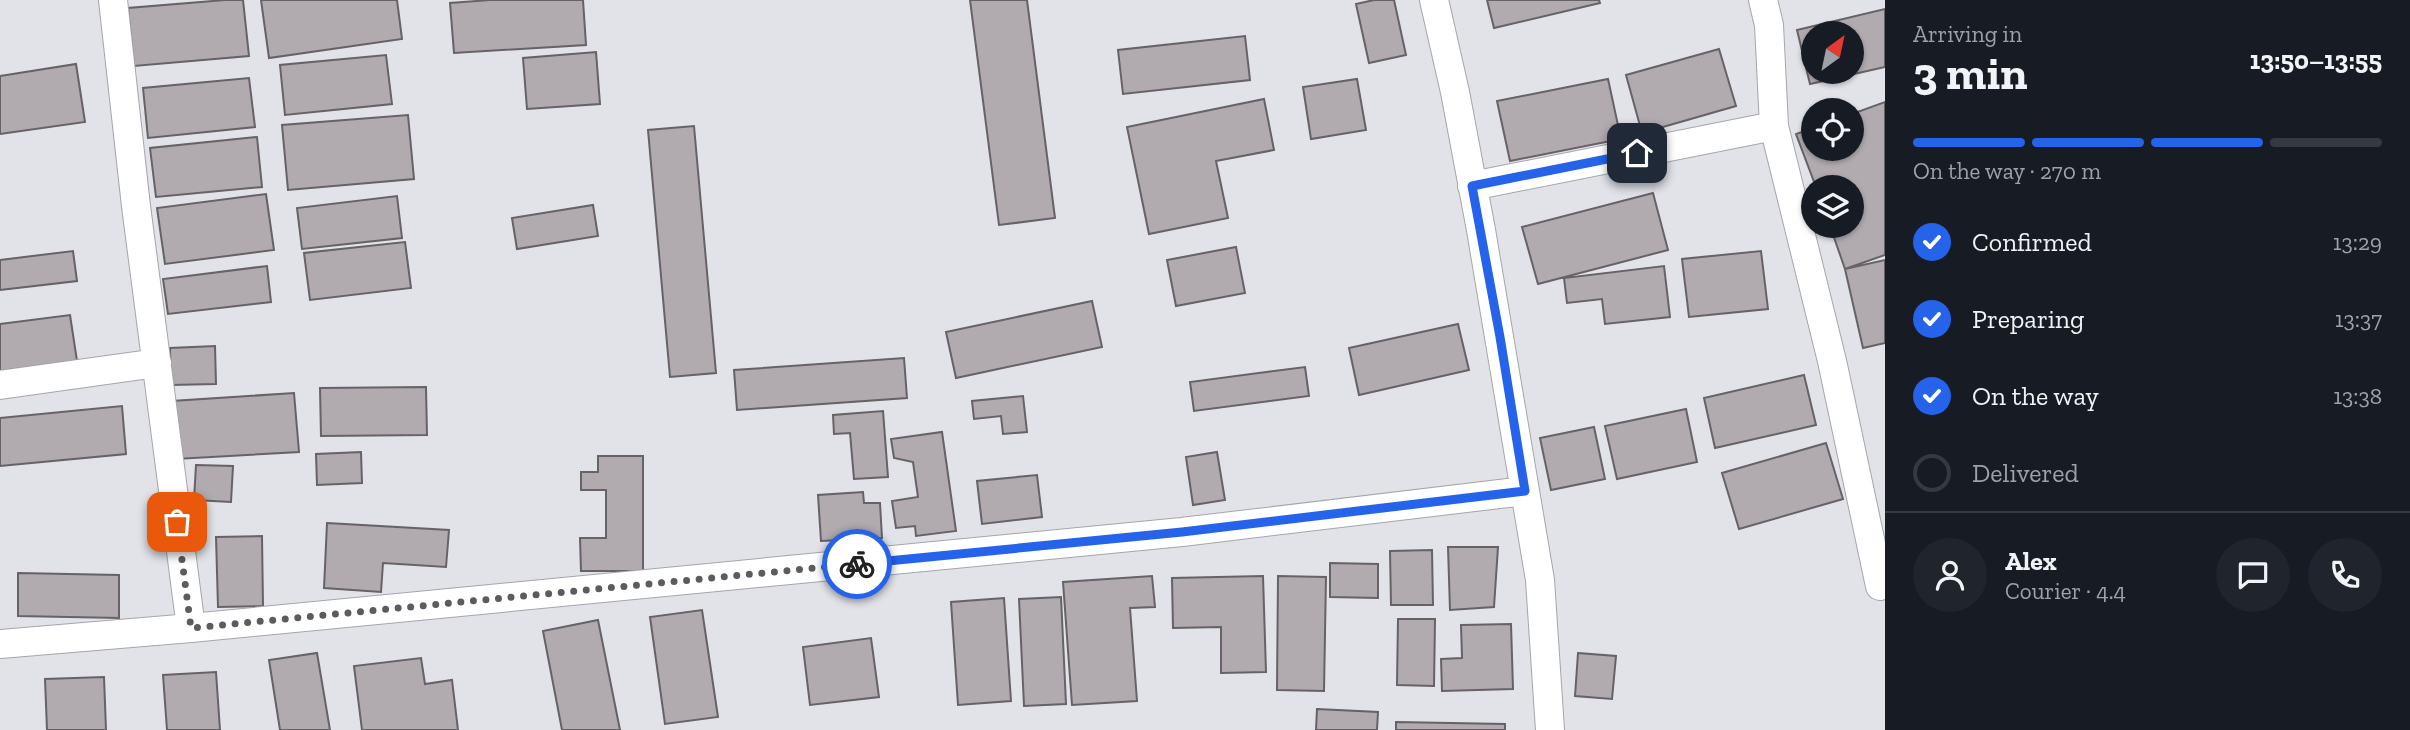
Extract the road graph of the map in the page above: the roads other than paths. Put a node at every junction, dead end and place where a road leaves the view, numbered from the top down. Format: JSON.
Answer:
{"nodes":[{"id":1,"x":113,"y":0,"type":"edge"},
{"id":2,"x":1434,"y":0,"type":"edge"},
{"id":3,"x":1770,"y":1,"type":"edge"},
{"id":4,"x":1774,"y":125,"type":"junction"},
{"id":5,"x":1472,"y":186,"type":"junction"},
{"id":6,"x":157,"y":363,"type":"junction"},
{"id":7,"x":0,"y":384,"type":"edge"},
{"id":8,"x":1525,"y":491,"type":"junction"},
{"id":9,"x":1880,"y":586,"type":"dead end"},
{"id":10,"x":191,"y":628,"type":"junction"},
{"id":11,"x":0,"y":644,"type":"edge"},
{"id":12,"x":1550,"y":730,"type":"edge"}],
"edges":[{"from":1,"to":6,"type":"street"},
{"from":2,"to":5,"type":"street"},
{"from":3,"to":4,"type":"street"},
{"from":4,"to":5,"type":"street"},
{"from":4,"to":9,"type":"street"},
{"from":5,"to":8,"type":"street"},
{"from":6,"to":7,"type":"street"},
{"from":6,"to":10,"type":"street"},
{"from":8,"to":10,"type":"street"},
{"from":8,"to":12,"type":"street"},
{"from":10,"to":11,"type":"street"}]}
